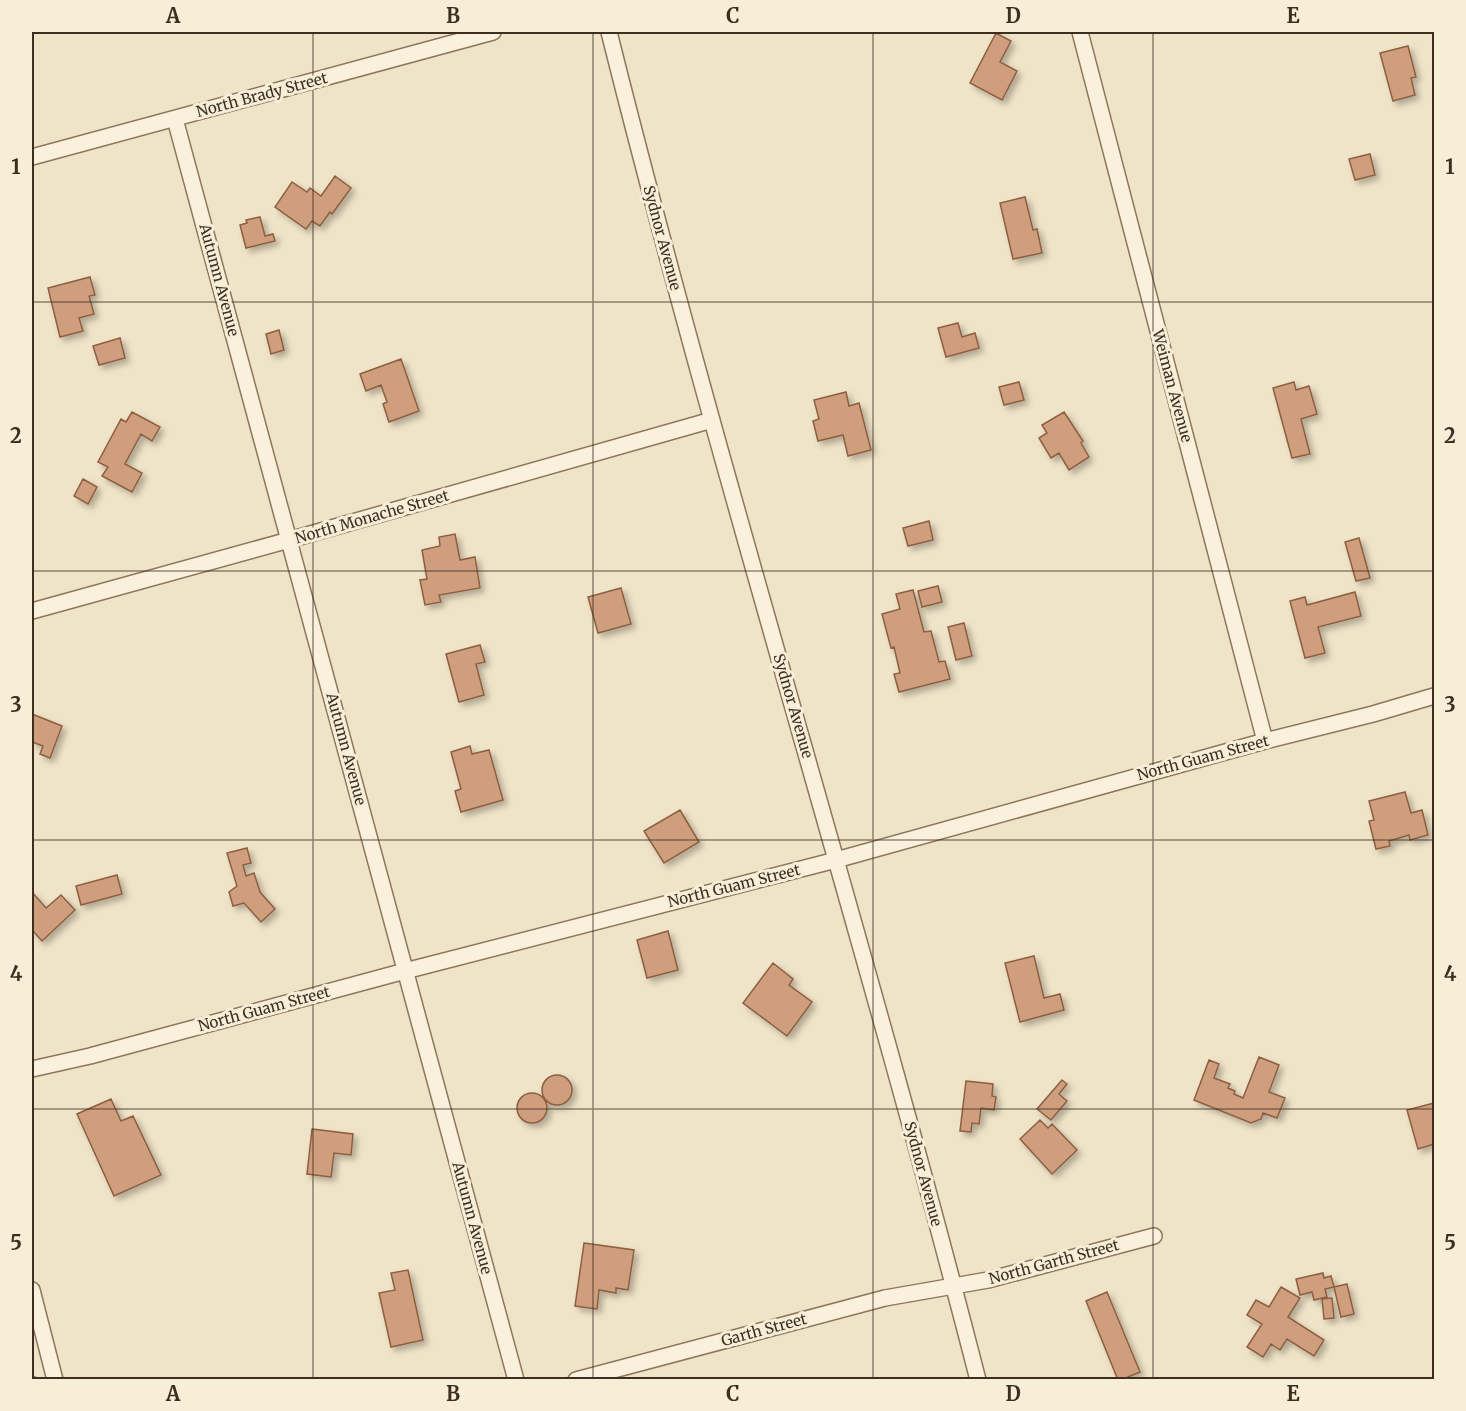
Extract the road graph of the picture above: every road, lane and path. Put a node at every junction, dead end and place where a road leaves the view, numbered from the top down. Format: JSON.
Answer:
{"nodes":[{"id":1,"x":493,"y":32,"type":"edge"},
{"id":2,"x":609,"y":32,"type":"edge"},
{"id":3,"x":1080,"y":32,"type":"edge"},
{"id":4,"x":175,"y":119,"type":"junction"},
{"id":5,"x":32,"y":157,"type":"edge"},
{"id":6,"x":712,"y":420,"type":"junction"},
{"id":7,"x":289,"y":540,"type":"junction"},
{"id":8,"x":32,"y":611,"type":"edge"},
{"id":9,"x":1434,"y":696,"type":"edge"},
{"id":10,"x":1265,"y":741,"type":"junction"},
{"id":11,"x":836,"y":860,"type":"junction"},
{"id":12,"x":405,"y":971,"type":"junction"},
{"id":13,"x":32,"y":1069,"type":"edge"},
{"id":14,"x":1154,"y":1236,"type":"dead end"},
{"id":15,"x":954,"y":1286,"type":"junction"},
{"id":16,"x":32,"y":1290,"type":"edge"},
{"id":17,"x":56,"y":1380,"type":"edge"},
{"id":18,"x":516,"y":1380,"type":"edge"},
{"id":19,"x":576,"y":1380,"type":"edge"},
{"id":20,"x":978,"y":1380,"type":"edge"}],
"edges":[{"from":1,"to":4,"type":"street","name":"North Brady Street"},
{"from":2,"to":6,"type":"street","name":"Sydnor Avenue"},
{"from":3,"to":10,"type":"street","name":"Weiman Avenue"},
{"from":4,"to":5,"type":"street","name":"North Brady Street"},
{"from":4,"to":7,"type":"street","name":"Autumn Avenue"},
{"from":6,"to":7,"type":"street","name":"North Monache Street"},
{"from":6,"to":11,"type":"street","name":"Sydnor Avenue"},
{"from":7,"to":8,"type":"street","name":"North Monache Street"},
{"from":7,"to":12,"type":"street","name":"Autumn Avenue"},
{"from":9,"to":10,"type":"street","name":"North Guam Street"},
{"from":10,"to":11,"type":"street","name":"North Guam Street"},
{"from":11,"to":12,"type":"street","name":"North Guam Street"},
{"from":11,"to":15,"type":"street","name":"Sydnor Avenue"},
{"from":12,"to":13,"type":"street","name":"North Guam Street"},
{"from":12,"to":18,"type":"street","name":"Autumn Avenue"},
{"from":14,"to":15,"type":"street","name":"North Garth Street"},
{"from":15,"to":19,"type":"street","name":"Garth Street"},
{"from":15,"to":20,"type":"street","name":"Sydnor Avenue"},
{"from":16,"to":17,"type":"street"}]}
